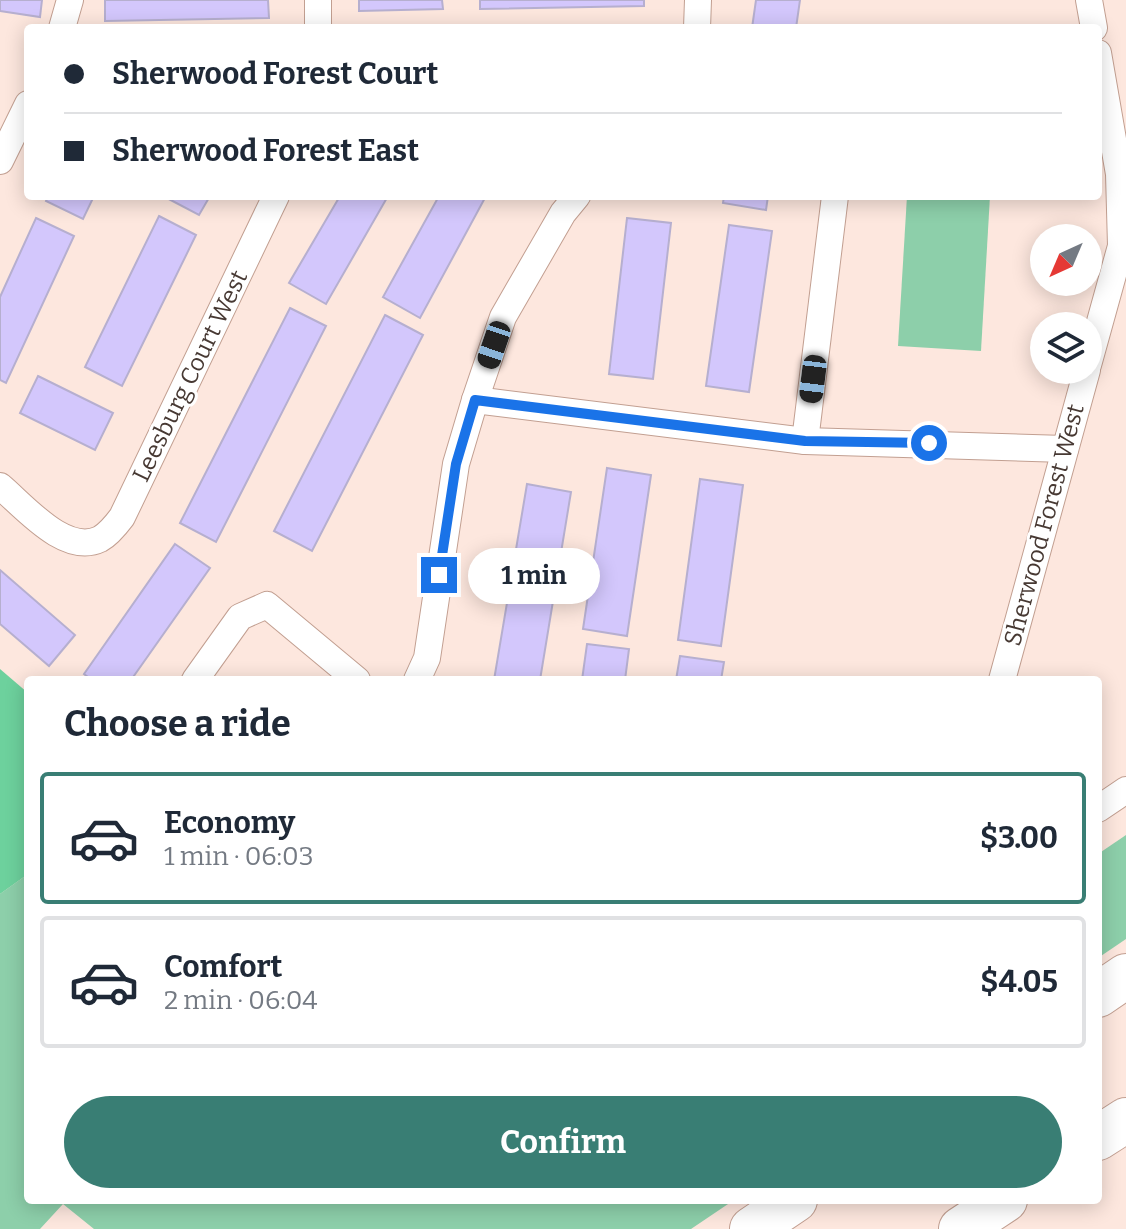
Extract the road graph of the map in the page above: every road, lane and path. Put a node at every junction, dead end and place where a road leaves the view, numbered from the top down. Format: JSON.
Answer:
{"nodes":[{"id":1,"x":70,"y":0,"type":"edge"},
{"id":2,"x":318,"y":0,"type":"edge"},
{"id":3,"x":698,"y":0,"type":"edge"},
{"id":4,"x":1089,"y":0,"type":"edge"},
{"id":5,"x":63,"y":24,"type":"edge"},
{"id":6,"x":318,"y":24,"type":"edge"},
{"id":7,"x":697,"y":24,"type":"edge"},
{"id":8,"x":1093,"y":24,"type":"edge"},
{"id":9,"x":1102,"y":76,"type":"edge"},
{"id":10,"x":24,"y":112,"type":"edge"},
{"id":11,"x":0,"y":161,"type":"edge"},
{"id":12,"x":274,"y":200,"type":"edge"},
{"id":13,"x":574,"y":200,"type":"edge"},
{"id":14,"x":835,"y":200,"type":"edge"},
{"id":15,"x":1102,"y":314,"type":"edge"},
{"id":16,"x":1083,"y":384,"type":"edge"},
{"id":17,"x":475,"y":400,"type":"junction"},
{"id":18,"x":805,"y":441,"type":"junction"},
{"id":19,"x":1065,"y":449,"type":"junction"},
{"id":20,"x":0,"y":486,"type":"edge"},
{"id":21,"x":198,"y":676,"type":"edge"},
{"id":22,"x":352,"y":676,"type":"edge"},
{"id":23,"x":419,"y":676,"type":"edge"},
{"id":24,"x":1003,"y":676,"type":"edge"},
{"id":25,"x":1126,"y":790,"type":"edge"},
{"id":26,"x":1102,"y":806,"type":"edge"},
{"id":27,"x":1126,"y":976,"type":"edge"},
{"id":28,"x":1102,"y":992,"type":"edge"},
{"id":29,"x":1126,"y":1120,"type":"edge"},
{"id":30,"x":1102,"y":1135,"type":"edge"},
{"id":31,"x":789,"y":1204,"type":"edge"},
{"id":32,"x":999,"y":1204,"type":"edge"},
{"id":33,"x":752,"y":1229,"type":"edge"},
{"id":34,"x":961,"y":1229,"type":"edge"}],
"edges":[{"from":1,"to":5,"type":"street"},
{"from":2,"to":6,"type":"street"},
{"from":3,"to":7,"type":"street"},
{"from":4,"to":8,"type":"street"},
{"from":9,"to":15,"type":"street","name":"Sherwood Forest West"},
{"from":10,"to":11,"type":"street"},
{"from":12,"to":20,"type":"street","name":"Leesburg Court West"},
{"from":13,"to":17,"type":"street"},
{"from":14,"to":18,"type":"street"},
{"from":16,"to":19,"type":"street","name":"Sherwood Forest West"},
{"from":17,"to":18,"type":"street"},
{"from":17,"to":23,"type":"street"},
{"from":18,"to":19,"type":"street"},
{"from":19,"to":24,"type":"street","name":"Sherwood Forest West"},
{"from":21,"to":22,"type":"street"},
{"from":25,"to":26,"type":"street"},
{"from":27,"to":28,"type":"highway"},
{"from":29,"to":30,"type":"highway"},
{"from":31,"to":33,"type":"highway"},
{"from":32,"to":34,"type":"highway"}]}
